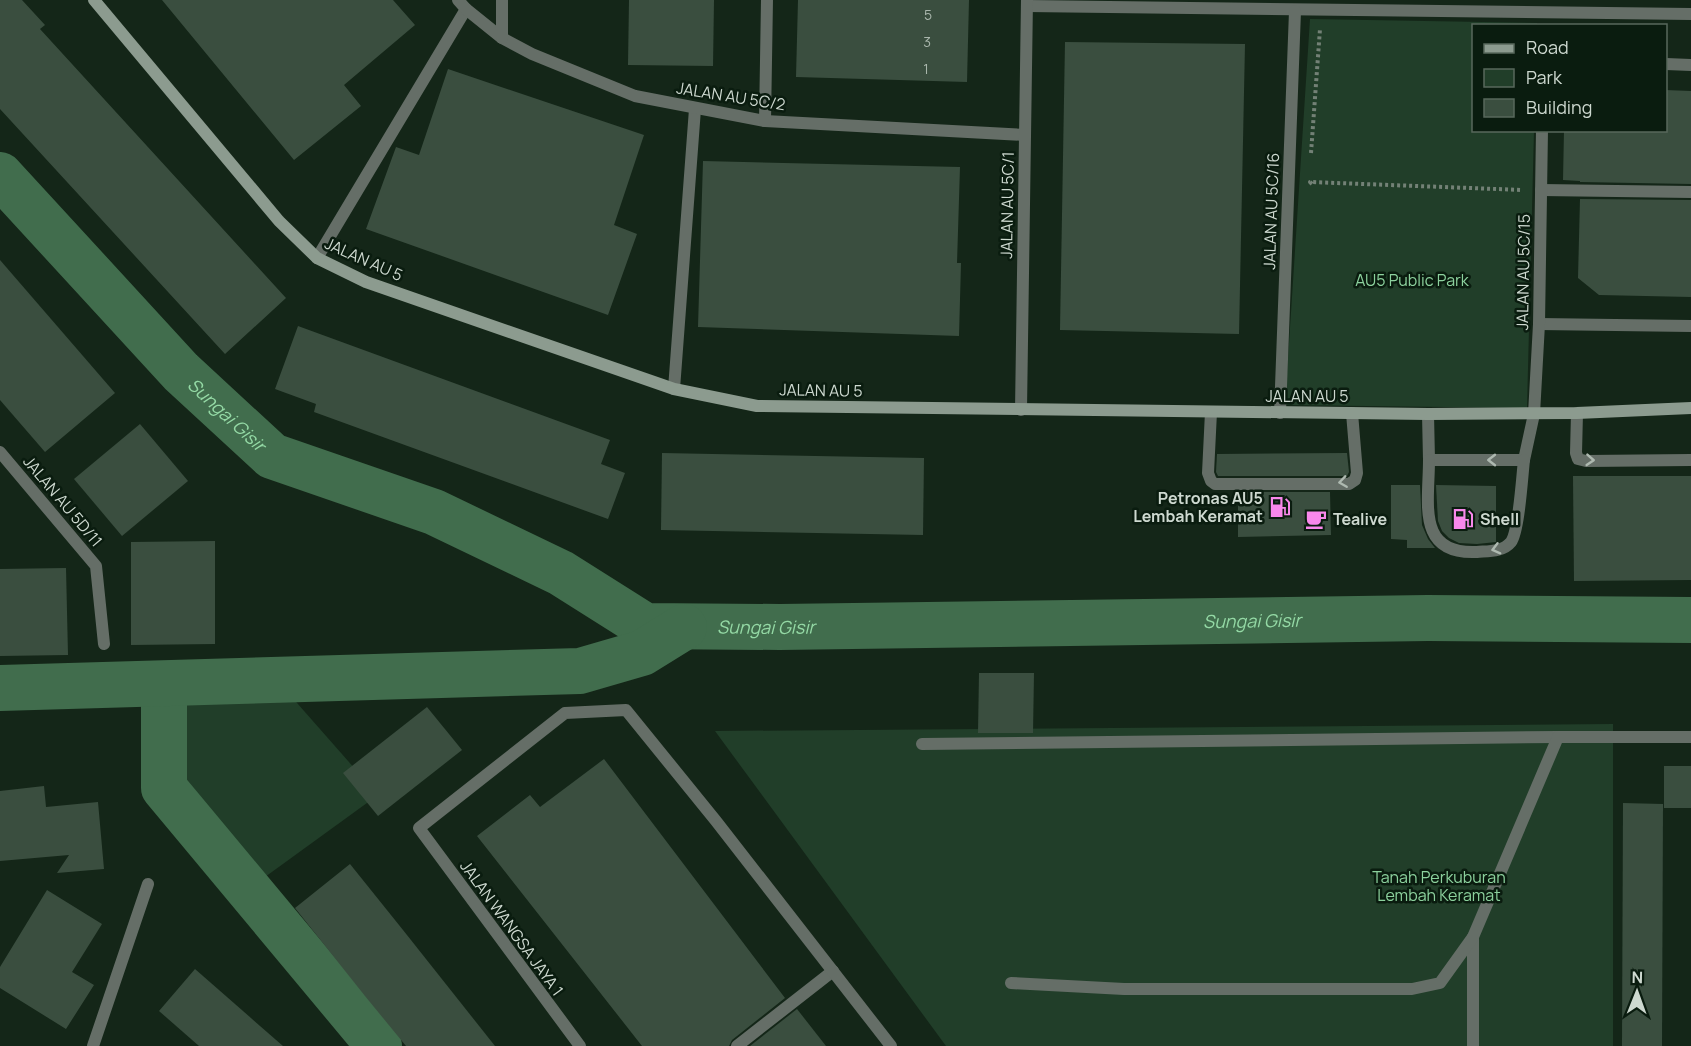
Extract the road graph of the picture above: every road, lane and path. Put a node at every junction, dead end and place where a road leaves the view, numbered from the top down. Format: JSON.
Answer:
{"nodes":[{"id":1,"x":94,"y":0,"type":"edge"},
{"id":2,"x":502,"y":0,"type":"edge"},
{"id":3,"x":766,"y":0,"type":"edge"},
{"id":4,"x":1027,"y":3,"type":"edge"},
{"id":5,"x":461,"y":5,"type":"edge"},
{"id":6,"x":1476,"y":6,"type":"edge"},
{"id":7,"x":1295,"y":10,"type":"junction"},
{"id":8,"x":1691,"y":14,"type":"edge"},
{"id":9,"x":1544,"y":20,"type":"edge"},
{"id":10,"x":1331,"y":29,"type":"dead end"},
{"id":11,"x":502,"y":38,"type":"junction"},
{"id":12,"x":1667,"y":64,"type":"edge"},
{"id":13,"x":1691,"y":65,"type":"edge"},
{"id":14,"x":695,"y":109,"type":"junction"},
{"id":15,"x":765,"y":121,"type":"junction"},
{"id":16,"x":1542,"y":132,"type":"edge"},
{"id":17,"x":1025,"y":135,"type":"junction"},
{"id":18,"x":1311,"y":158,"type":"dead end"},
{"id":19,"x":1527,"y":190,"type":"dead end"},
{"id":20,"x":1541,"y":190,"type":"junction"},
{"id":21,"x":1691,"y":192,"type":"edge"},
{"id":22,"x":1308,"y":193,"type":"dead end"},
{"id":23,"x":317,"y":258,"type":"junction"},
{"id":24,"x":1539,"y":324,"type":"junction"},
{"id":25,"x":1691,"y":326,"type":"edge"},
{"id":26,"x":674,"y":389,"type":"junction"},
{"id":27,"x":1691,"y":408,"type":"edge"},
{"id":28,"x":1021,"y":410,"type":"junction"},
{"id":29,"x":1211,"y":412,"type":"junction"},
{"id":30,"x":1280,"y":413,"type":"junction"},
{"id":31,"x":1352,"y":413,"type":"junction"},
{"id":32,"x":1577,"y":413,"type":"junction"},
{"id":33,"x":1428,"y":414,"type":"junction"},
{"id":34,"x":1534,"y":414,"type":"junction"},
{"id":35,"x":1,"y":455,"type":"edge"},
{"id":36,"x":1429,"y":460,"type":"junction"},
{"id":37,"x":1524,"y":460,"type":"junction"},
{"id":38,"x":1691,"y":460,"type":"edge"},
{"id":39,"x":104,"y":644,"type":"dead end"},
{"id":40,"x":1558,"y":737,"type":"junction"},
{"id":41,"x":1691,"y":737,"type":"edge"},
{"id":42,"x":922,"y":744,"type":"dead end"},
{"id":43,"x":148,"y":884,"type":"dead end"},
{"id":44,"x":1473,"y":937,"type":"junction"},
{"id":45,"x":833,"y":971,"type":"junction"},
{"id":46,"x":1011,"y":983,"type":"dead end"},
{"id":47,"x":93,"y":1046,"type":"edge"},
{"id":48,"x":580,"y":1046,"type":"edge"},
{"id":49,"x":737,"y":1046,"type":"edge"},
{"id":50,"x":891,"y":1046,"type":"edge"},
{"id":51,"x":1473,"y":1046,"type":"edge"}],
"edges":[{"from":1,"to":23,"type":"main road","name":"JALAN AU 5"},
{"from":2,"to":11,"type":"street"},
{"from":3,"to":15,"type":"street"},
{"from":4,"to":7,"type":"street"},
{"from":4,"to":17,"type":"street","name":"JALAN AU 5C/1"},
{"from":5,"to":11,"type":"street","name":"JALAN AU 5C/2"},
{"from":5,"to":23,"type":"street"},
{"from":6,"to":7,"type":"street"},
{"from":6,"to":9,"type":"street"},
{"from":7,"to":30,"type":"street","name":"JALAN AU 5C/16"},
{"from":8,"to":9,"type":"street"},
{"from":10,"to":18,"type":"path"},
{"from":11,"to":14,"type":"street","name":"JALAN AU 5C/2"},
{"from":12,"to":13,"type":"street"},
{"from":14,"to":15,"type":"street","name":"JALAN AU 5C/2"},
{"from":14,"to":26,"type":"street"},
{"from":15,"to":17,"type":"street","name":"JALAN AU 5C/2"},
{"from":16,"to":20,"type":"street","name":"JALAN AU 5C/15"},
{"from":17,"to":28,"type":"street","name":"JALAN AU 5C/1"},
{"from":19,"to":22,"type":"path"},
{"from":20,"to":21,"type":"street"},
{"from":20,"to":24,"type":"street","name":"JALAN AU 5C/15"},
{"from":23,"to":26,"type":"main road","name":"JALAN AU 5"},
{"from":24,"to":25,"type":"street"},
{"from":24,"to":34,"type":"street","name":"JALAN AU 5C/15"},
{"from":26,"to":28,"type":"main road","name":"JALAN AU 5"},
{"from":27,"to":32,"type":"main road","name":"JALAN AU 5"},
{"from":28,"to":29,"type":"main road","name":"JALAN AU 5"},
{"from":29,"to":30,"type":"main road","name":"JALAN AU 5"},
{"from":31,"to":29,"type":"street","one_way":true},
{"from":30,"to":31,"type":"main road","name":"JALAN AU 5"},
{"from":31,"to":33,"type":"main road","name":"JALAN AU 5"},
{"from":32,"to":34,"type":"main road","name":"JALAN AU 5"},
{"from":32,"to":38,"type":"street","one_way":true},
{"from":33,"to":34,"type":"main road","name":"JALAN AU 5"},
{"from":33,"to":36,"type":"street"},
{"from":34,"to":37,"type":"street","name":"JALAN AU 5C/15"},
{"from":35,"to":39,"type":"street","name":"JALAN AU 5D/11"},
{"from":37,"to":36,"type":"street","one_way":true},
{"from":37,"to":36,"type":"street","name":"JALAN AU 5C/15","one_way":true},
{"from":40,"to":41,"type":"street"},
{"from":40,"to":42,"type":"street"},
{"from":40,"to":44,"type":"street"},
{"from":43,"to":47,"type":"street"},
{"from":44,"to":46,"type":"street"},
{"from":44,"to":51,"type":"street"},
{"from":45,"to":48,"type":"street","name":"JALAN WANGSA JAYA 1"},
{"from":45,"to":49,"type":"street"},
{"from":45,"to":50,"type":"street"}]}
